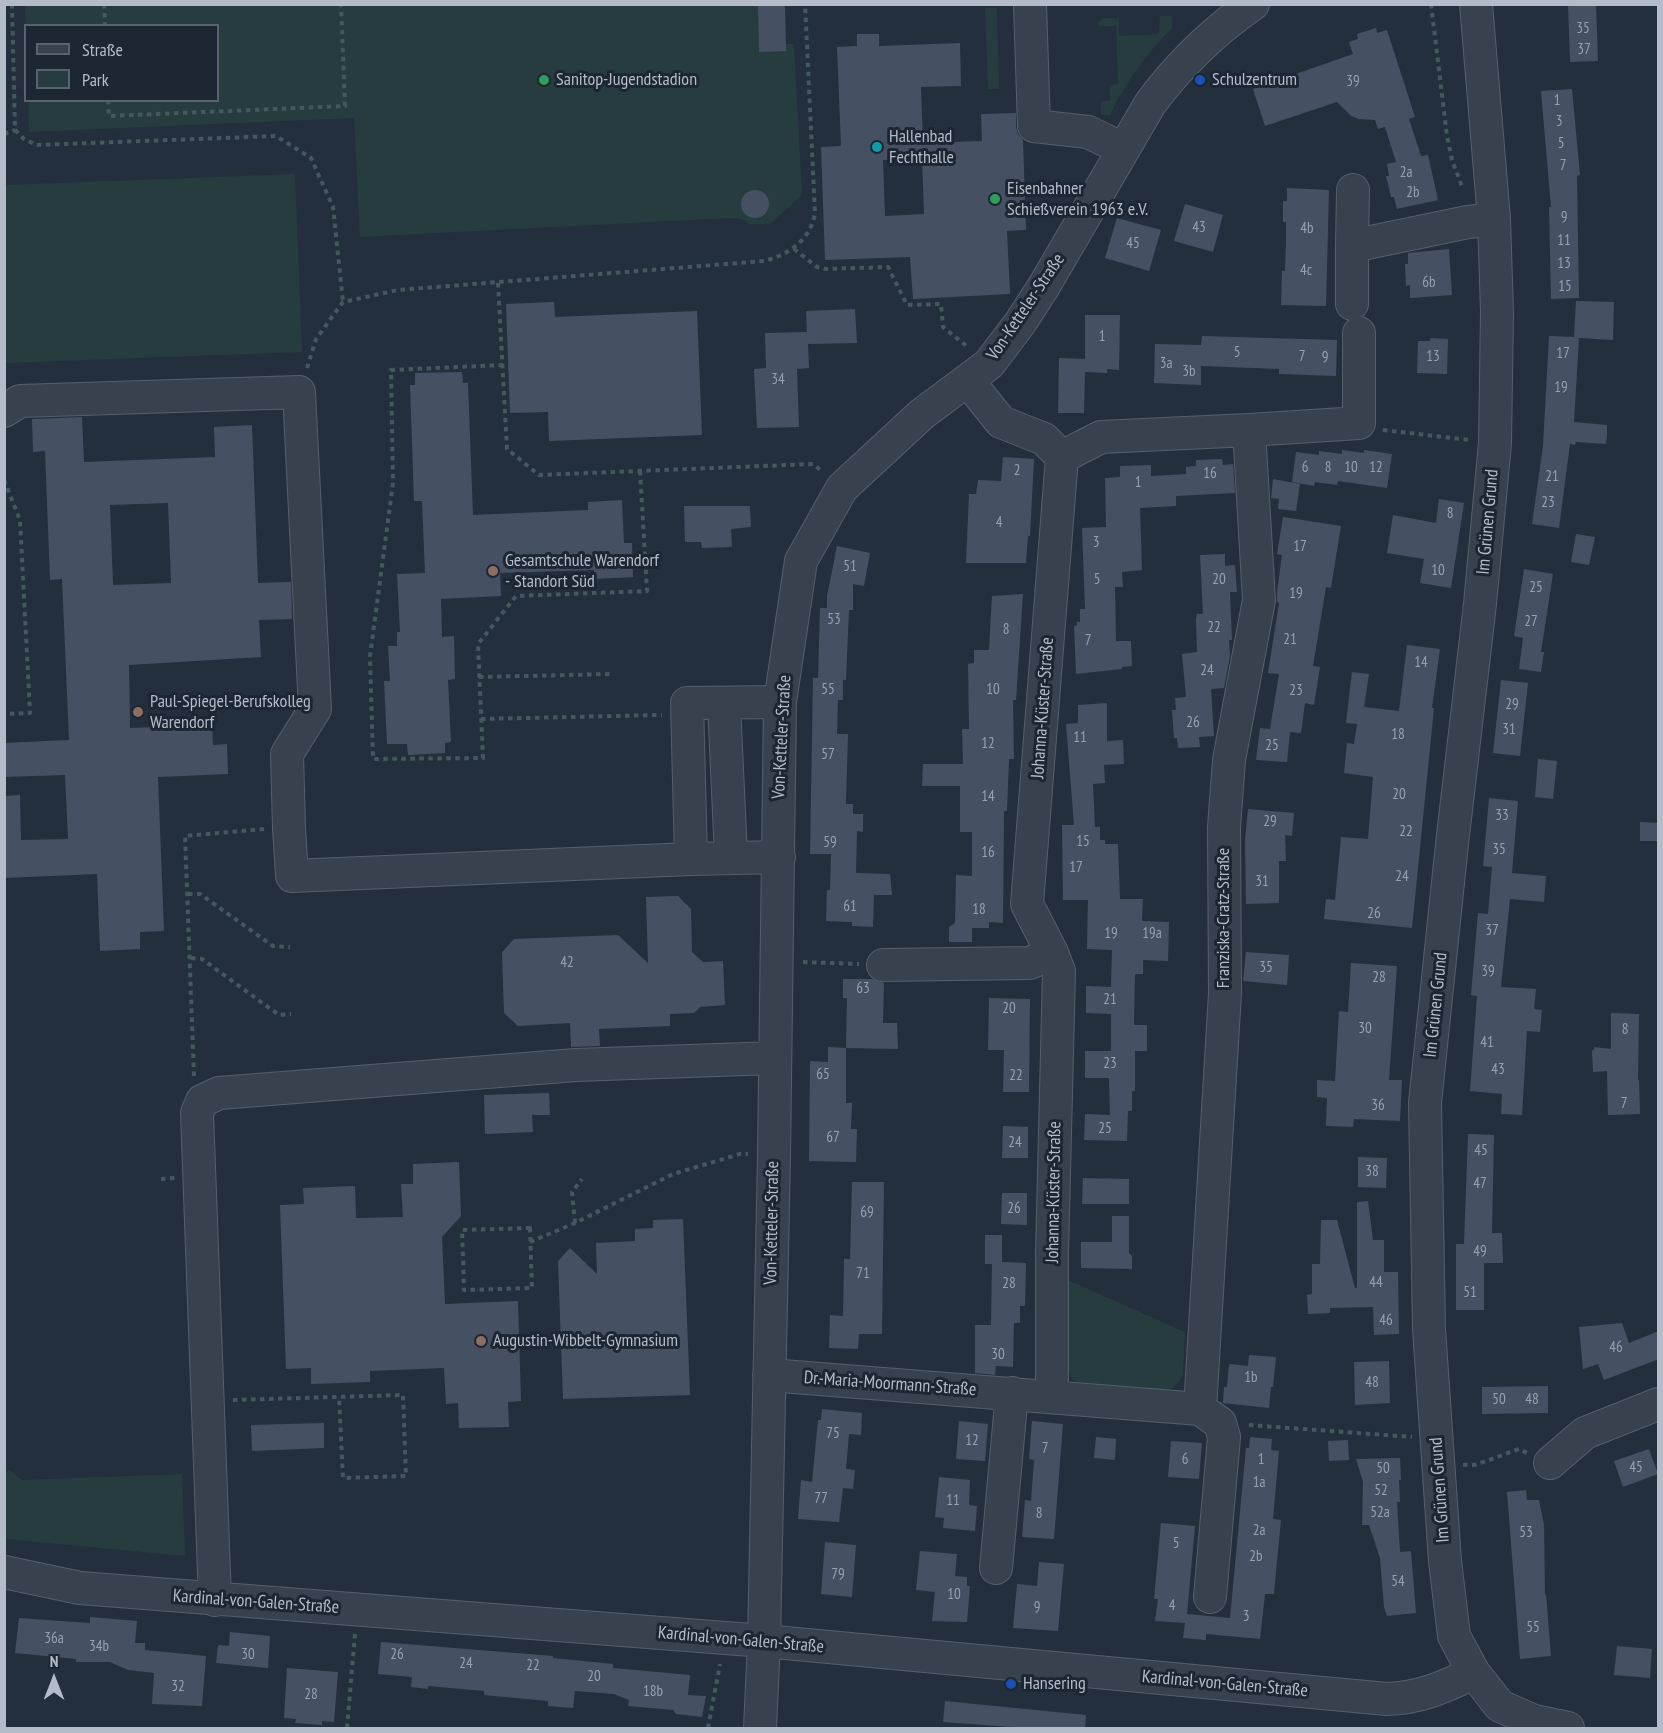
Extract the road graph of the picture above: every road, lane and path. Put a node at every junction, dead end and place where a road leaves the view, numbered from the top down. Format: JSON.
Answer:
{"nodes":[{"id":1,"x":12,"y":4,"type":"edge"},
{"id":2,"x":104,"y":4,"type":"edge"},
{"id":3,"x":341,"y":4,"type":"edge"},
{"id":4,"x":805,"y":4,"type":"edge"},
{"id":5,"x":1030,"y":4,"type":"edge"},
{"id":6,"x":1431,"y":4,"type":"edge"},
{"id":7,"x":1476,"y":4,"type":"edge"},
{"id":8,"x":1237,"y":8,"type":"edge"},
{"id":9,"x":105,"y":24,"type":"edge"},
{"id":10,"x":108,"y":102,"type":"edge"},
{"id":11,"x":15,"y":130,"type":"junction"},
{"id":12,"x":4,"y":134,"type":"edge"},
{"id":13,"x":1123,"y":149,"type":"junction"},
{"id":14,"x":1353,"y":190,"type":"dead end"},
{"id":15,"x":1481,"y":221,"type":"junction"},
{"id":16,"x":1352,"y":246,"type":"junction"},
{"id":17,"x":794,"y":249,"type":"junction"},
{"id":18,"x":498,"y":283,"type":"junction"},
{"id":19,"x":343,"y":302,"type":"junction"},
{"id":20,"x":503,"y":365,"type":"junction"},
{"id":21,"x":979,"y":373,"type":"junction"},
{"id":22,"x":300,"y":392,"type":"junction"},
{"id":23,"x":4,"y":411,"type":"edge"},
{"id":24,"x":1359,"y":423,"type":"junction"},
{"id":25,"x":1249,"y":430,"type":"junction"},
{"id":26,"x":1495,"y":443,"type":"junction"},
{"id":27,"x":1062,"y":457,"type":"junction"},
{"id":28,"x":640,"y":470,"type":"junction"},
{"id":29,"x":4,"y":480,"type":"edge"},
{"id":30,"x":842,"y":488,"type":"junction"},
{"id":31,"x":612,"y":674,"type":"dead end"},
{"id":32,"x":479,"y":676,"type":"junction"},
{"id":33,"x":780,"y":702,"type":"junction"},
{"id":34,"x":724,"y":703,"type":"junction"},
{"id":35,"x":4,"y":714,"type":"edge"},
{"id":36,"x":687,"y":714,"type":"junction"},
{"id":37,"x":481,"y":719,"type":"junction"},
{"id":38,"x":289,"y":828,"type":"junction"},
{"id":39,"x":731,"y":857,"type":"junction"},
{"id":40,"x":778,"y":857,"type":"junction"},
{"id":41,"x":692,"y":858,"type":"junction"},
{"id":42,"x":188,"y":894,"type":"junction"},
{"id":43,"x":290,"y":947,"type":"dead end"},
{"id":44,"x":1052,"y":953,"type":"junction"},
{"id":45,"x":191,"y":958,"type":"junction"},
{"id":46,"x":777,"y":961,"type":"junction"},
{"id":47,"x":883,"y":965,"type":"joint"},
{"id":48,"x":291,"y":1014,"type":"dead end"},
{"id":49,"x":774,"y":1058,"type":"junction"},
{"id":50,"x":202,"y":1101,"type":"junction"},
{"id":51,"x":774,"y":1156,"type":"junction"},
{"id":52,"x":582,"y":1179,"type":"dead end"},
{"id":53,"x":575,"y":1223,"type":"junction"},
{"id":54,"x":530,"y":1242,"type":"junction"},
{"id":55,"x":769,"y":1375,"type":"junction"},
{"id":56,"x":1012,"y":1393,"type":"junction"},
{"id":57,"x":1052,"y":1396,"type":"junction"},
{"id":58,"x":339,"y":1397,"type":"junction"},
{"id":59,"x":208,"y":1401,"type":"junction"},
{"id":60,"x":1659,"y":1404,"type":"edge"},
{"id":61,"x":1210,"y":1416,"type":"junction"},
{"id":62,"x":1418,"y":1438,"type":"dead end"},
{"id":63,"x":1550,"y":1462,"type":"joint"},
{"id":64,"x":1438,"y":1467,"type":"junction"},
{"id":65,"x":996,"y":1568,"type":"dead end"},
{"id":66,"x":4,"y":1572,"type":"edge"},
{"id":67,"x":1210,"y":1597,"type":"dead end"},
{"id":68,"x":215,"y":1600,"type":"junction"},
{"id":69,"x":357,"y":1610,"type":"junction"},
{"id":70,"x":724,"y":1639,"type":"junction"},
{"id":71,"x":764,"y":1641,"type":"junction"},
{"id":72,"x":1474,"y":1673,"type":"junction"},
{"id":73,"x":347,"y":1728,"type":"edge"},
{"id":74,"x":708,"y":1728,"type":"edge"},
{"id":75,"x":760,"y":1728,"type":"edge"},
{"id":76,"x":1568,"y":1728,"type":"edge"}],
"edges":[{"from":1,"to":11,"type":"path"},
{"from":2,"to":9,"type":"path"},
{"from":3,"to":10,"type":"path"},
{"from":4,"to":17,"type":"path"},
{"from":5,"to":13,"type":"street"},
{"from":6,"to":15,"type":"path"},
{"from":7,"to":15,"type":"street","name":"Im Grünen Grund"},
{"from":8,"to":13,"type":"street","name":"Von-Ketteler-Straße"},
{"from":11,"to":12,"type":"path"},
{"from":11,"to":19,"type":"path"},
{"from":13,"to":21,"type":"street","name":"Von-Ketteler-Straße"},
{"from":14,"to":16,"type":"street"},
{"from":15,"to":16,"type":"street"},
{"from":15,"to":26,"type":"street","name":"Im Grünen Grund"},
{"from":16,"to":24,"type":"street"},
{"from":17,"to":18,"type":"path"},
{"from":17,"to":21,"type":"path"},
{"from":18,"to":19,"type":"path"},
{"from":18,"to":20,"type":"path"},
{"from":19,"to":22,"type":"path"},
{"from":20,"to":28,"type":"path"},
{"from":20,"to":37,"type":"path"},
{"from":21,"to":27,"type":"street"},
{"from":21,"to":30,"type":"street","name":"Von-Ketteler-Straße"},
{"from":22,"to":23,"type":"street"},
{"from":22,"to":38,"type":"street"},
{"from":24,"to":25,"type":"street"},
{"from":24,"to":26,"type":"path"},
{"from":25,"to":27,"type":"street"},
{"from":25,"to":61,"type":"street","name":"Franziska-Cratz-Straße"},
{"from":26,"to":64,"type":"street","name":"Im Grünen Grund"},
{"from":27,"to":44,"type":"street","name":"Johanna-Küster-Straße"},
{"from":28,"to":30,"type":"path"},
{"from":28,"to":32,"type":"path"},
{"from":29,"to":35,"type":"path"},
{"from":30,"to":33,"type":"street","name":"Von-Ketteler-Straße"},
{"from":31,"to":32,"type":"path"},
{"from":32,"to":37,"type":"path"},
{"from":33,"to":34,"type":"street"},
{"from":33,"to":40,"type":"street","name":"Von-Ketteler-Straße"},
{"from":34,"to":36,"type":"street"},
{"from":34,"to":39,"type":"street"},
{"from":36,"to":37,"type":"path"},
{"from":36,"to":41,"type":"street"},
{"from":38,"to":41,"type":"street"},
{"from":38,"to":42,"type":"path"},
{"from":39,"to":40,"type":"street"},
{"from":39,"to":41,"type":"street"},
{"from":40,"to":46,"type":"street","name":"Von-Ketteler-Straße"},
{"from":42,"to":43,"type":"path"},
{"from":42,"to":45,"type":"path"},
{"from":44,"to":47,"type":"street"},
{"from":44,"to":57,"type":"street","name":"Johanna-Küster-Straße"},
{"from":45,"to":48,"type":"path"},
{"from":45,"to":50,"type":"path"},
{"from":46,"to":47,"type":"path"},
{"from":46,"to":49,"type":"street","name":"Von-Ketteler-Straße"},
{"from":49,"to":50,"type":"street"},
{"from":49,"to":51,"type":"street","name":"Von-Ketteler-Straße"},
{"from":50,"to":59,"type":"street"},
{"from":51,"to":53,"type":"path"},
{"from":51,"to":55,"type":"street","name":"Von-Ketteler-Straße"},
{"from":52,"to":53,"type":"path"},
{"from":53,"to":54,"type":"path"},
{"from":54,"to":54,"type":"path"},
{"from":55,"to":56,"type":"street","name":"Dr.-Maria-Moormann-Straße"},
{"from":55,"to":71,"type":"street","name":"Von-Ketteler-Straße"},
{"from":56,"to":57,"type":"street","name":"Dr.-Maria-Moormann-Straße"},
{"from":56,"to":65,"type":"street"},
{"from":57,"to":61,"type":"street","name":"Dr.-Maria-Moormann-Straße"},
{"from":58,"to":58,"type":"path"},
{"from":58,"to":59,"type":"path"},
{"from":59,"to":68,"type":"street"},
{"from":60,"to":63,"type":"street"},
{"from":61,"to":62,"type":"path"},
{"from":61,"to":67,"type":"street"},
{"from":63,"to":64,"type":"path"},
{"from":64,"to":72,"type":"street","name":"Im Grünen Grund"},
{"from":66,"to":68,"type":"street","name":"Kardinal-von-Galen-Straße"},
{"from":68,"to":69,"type":"street","name":"Kardinal-von-Galen-Straße"},
{"from":69,"to":70,"type":"street","name":"Kardinal-von-Galen-Straße"},
{"from":69,"to":73,"type":"path"},
{"from":70,"to":71,"type":"street","name":"Kardinal-von-Galen-Straße"},
{"from":70,"to":74,"type":"path"},
{"from":71,"to":72,"type":"street","name":"Kardinal-von-Galen-Straße"},
{"from":71,"to":75,"type":"street"},
{"from":72,"to":76,"type":"street","name":"Im Grünen Grund"}]}
